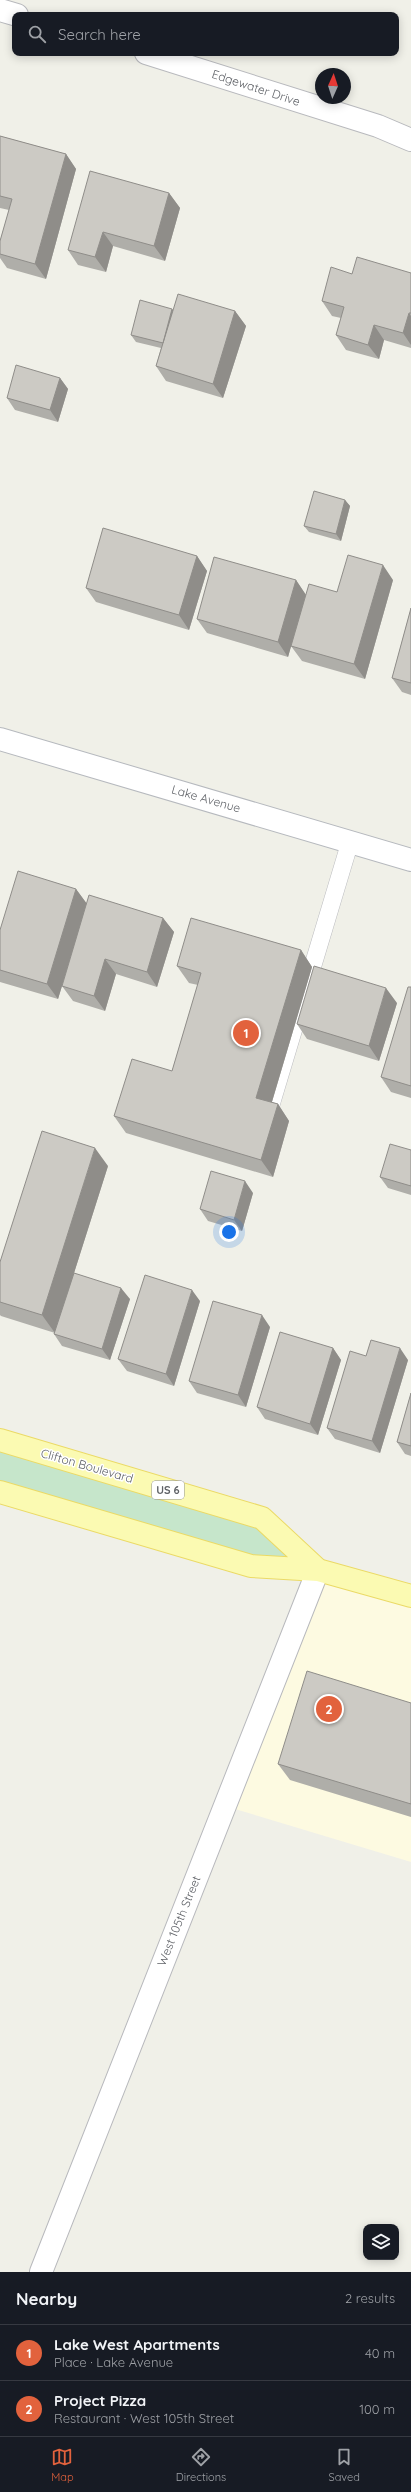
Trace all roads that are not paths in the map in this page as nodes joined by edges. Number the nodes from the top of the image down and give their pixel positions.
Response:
1 (0, 10) edge
2 (12, 14) edge
3 (156, 56) edge
4 (411, 140) edge
5 (0, 739) edge
6 (350, 842) junction
7 (411, 860) edge
8 (271, 1105) edge
9 (0, 1440) edge
10 (0, 1492) edge
11 (318, 1570) junction
12 (411, 1596) edge
13 (41, 2272) edge

1 - 2 street
3 - 4 street, Edgewater Drive
5 - 6 street, Lake Avenue
6 - 7 street, Lake Avenue
6 - 8 lane
9 - 11 main road, Clifton Boulevard / US 6
10 - 11 main road, Clifton Boulevard / US 6
11 - 12 main road, Clifton Boulevard / US 6
11 - 13 street, West 105th Street

